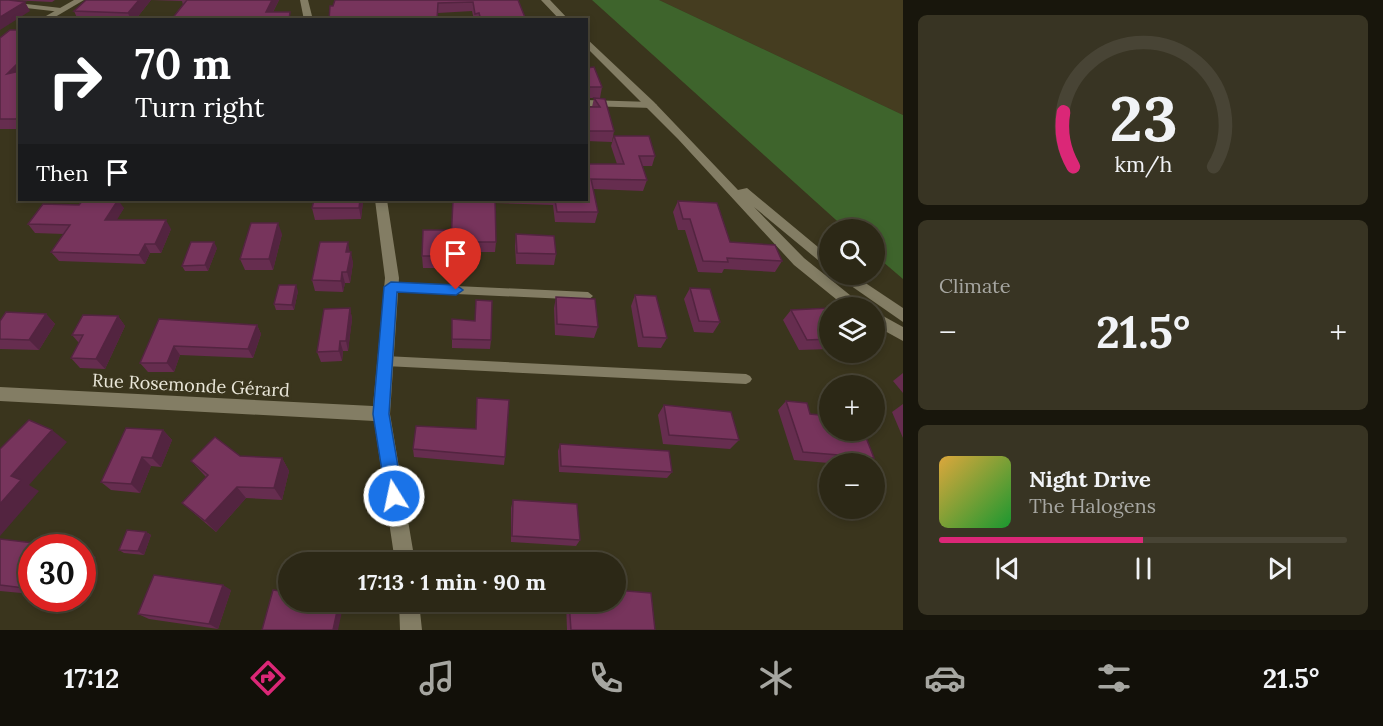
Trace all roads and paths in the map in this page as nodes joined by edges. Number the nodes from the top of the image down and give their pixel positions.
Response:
1 (80, 0) edge
2 (303, 0) edge
3 (545, 0) edge
4 (0, 3) edge
5 (61, 10) junction
6 (47, 18) edge
7 (308, 18) edge
8 (563, 18) edge
9 (588, 43) edge
10 (588, 103) edge
11 (652, 105) junction
12 (712, 169) junction
13 (381, 201) edge
14 (819, 256) edge
15 (857, 285) edge
16 (391, 287) junction
17 (588, 296) edge
18 (845, 297) edge
19 (903, 316) edge
20 (885, 324) edge
21 (903, 335) edge
22 (385, 361) junction
23 (746, 379) dead end
24 (0, 394) edge
25 (381, 414) junction
26 (403, 552) edge
27 (410, 612) edge
28 (411, 630) edge

1 - 5 street
2 - 7 street
3 - 8 street
4 - 5 lane
5 - 6 street
9 - 11 street
10 - 11 street
11 - 12 street
12 - 14 street
12 - 18 street
13 - 16 street
15 - 19 street
16 - 17 lane
16 - 22 street
20 - 21 street
22 - 23 lane
22 - 25 street
24 - 25 street, Rue Rosemonde Gérard
25 - 26 street
27 - 28 street

